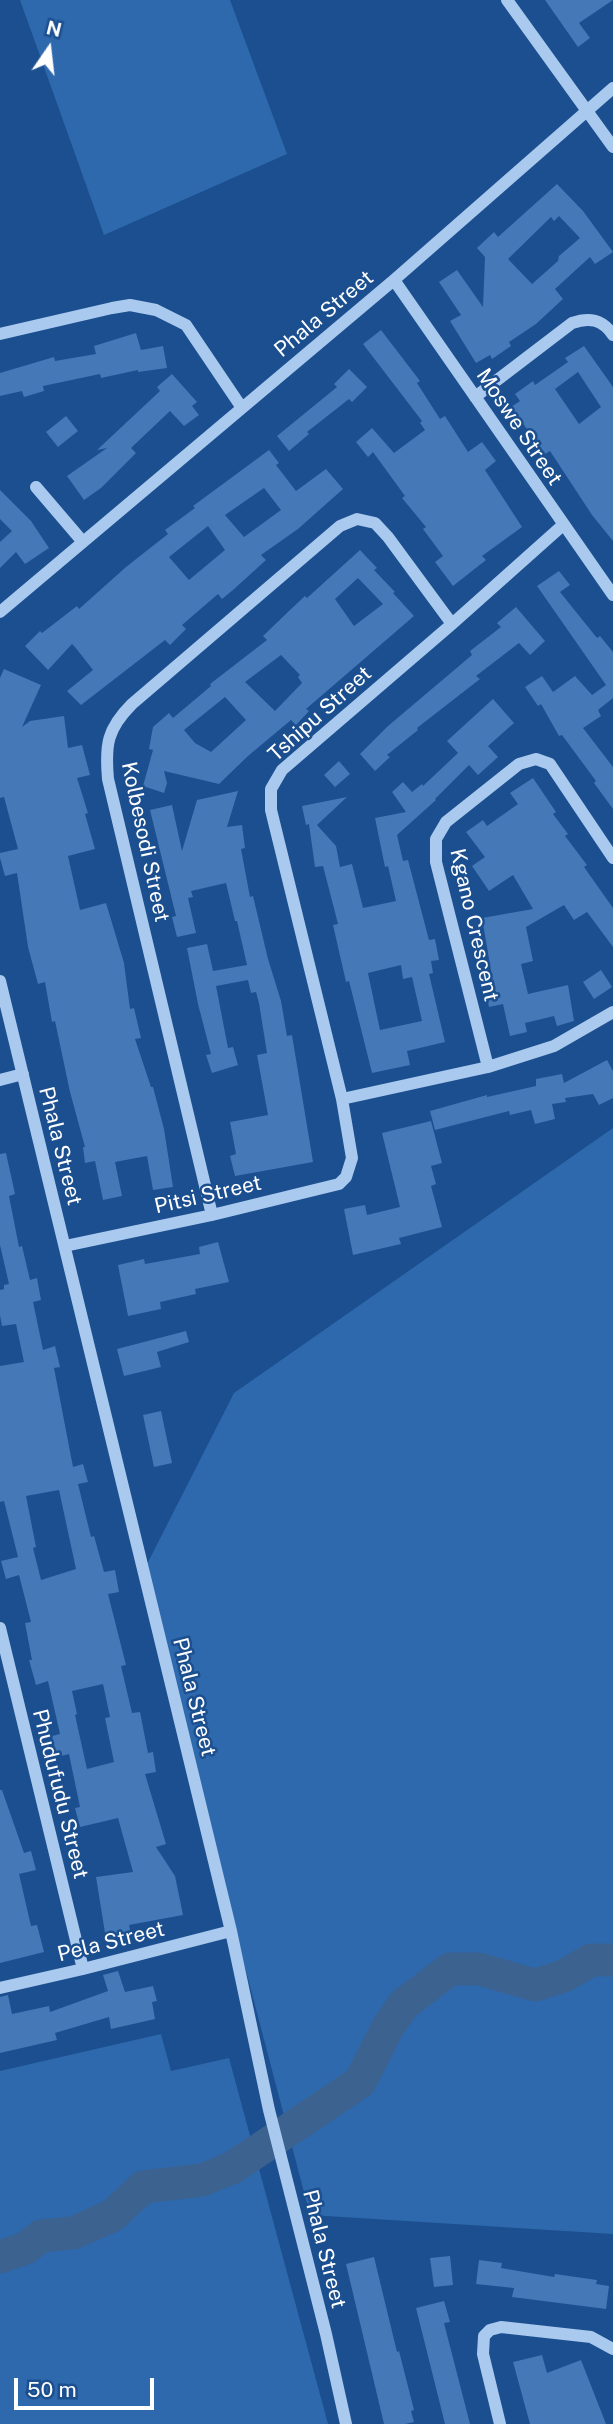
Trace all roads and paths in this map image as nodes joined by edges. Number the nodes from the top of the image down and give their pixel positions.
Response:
1 (507, 0) edge
2 (613, 88) edge
3 (587, 111) junction
4 (613, 147) edge
5 (394, 280) junction
6 (0, 334) edge
7 (613, 335) edge
8 (475, 397) junction
9 (242, 408) junction
10 (36, 487) dead end
11 (563, 525) junction
12 (83, 542) junction
13 (613, 595) edge
14 (0, 612) edge
15 (452, 624) junction
16 (613, 858) edge
17 (0, 981) edge
18 (613, 1012) edge
19 (488, 1067) junction
20 (23, 1074) junction
21 (0, 1080) edge
22 (341, 1099) junction
23 (351, 1167) joint
24 (212, 1215) junction
25 (65, 1246) junction
26 (0, 1628) edge
27 (231, 1931) junction
28 (83, 1969) junction
29 (0, 1988) edge
30 (613, 2349) edge
31 (346, 2424) edge
32 (500, 2424) edge

1 - 3 street
2 - 3 street, Phala Street
3 - 4 street
3 - 5 street, Phala Street
5 - 8 street, Moswe Street
5 - 9 street, Phala Street
6 - 9 street
7 - 8 street
8 - 11 street, Moswe Street
9 - 12 street, Phala Street
10 - 12 street
11 - 13 street, Moswe Street
11 - 15 street, Tshipu Street
12 - 14 street, Phala Street
15 - 22 street, Tshipu Street
15 - 24 street, Kolbesodi Street
16 - 19 street, Kgano Crescent
17 - 20 street, Phala Street
18 - 19 street
19 - 22 street
20 - 21 street
20 - 25 street, Phala Street
22 - 23 street, Tshipu Street
23 - 24 street, Pitsi Street
24 - 25 street, Pitsi Street
25 - 27 street, Phala Street
26 - 28 street, Phudufudu Street
27 - 28 street, Pela Street
27 - 31 street, Phala Street
28 - 29 street, Pela Street
30 - 32 street

